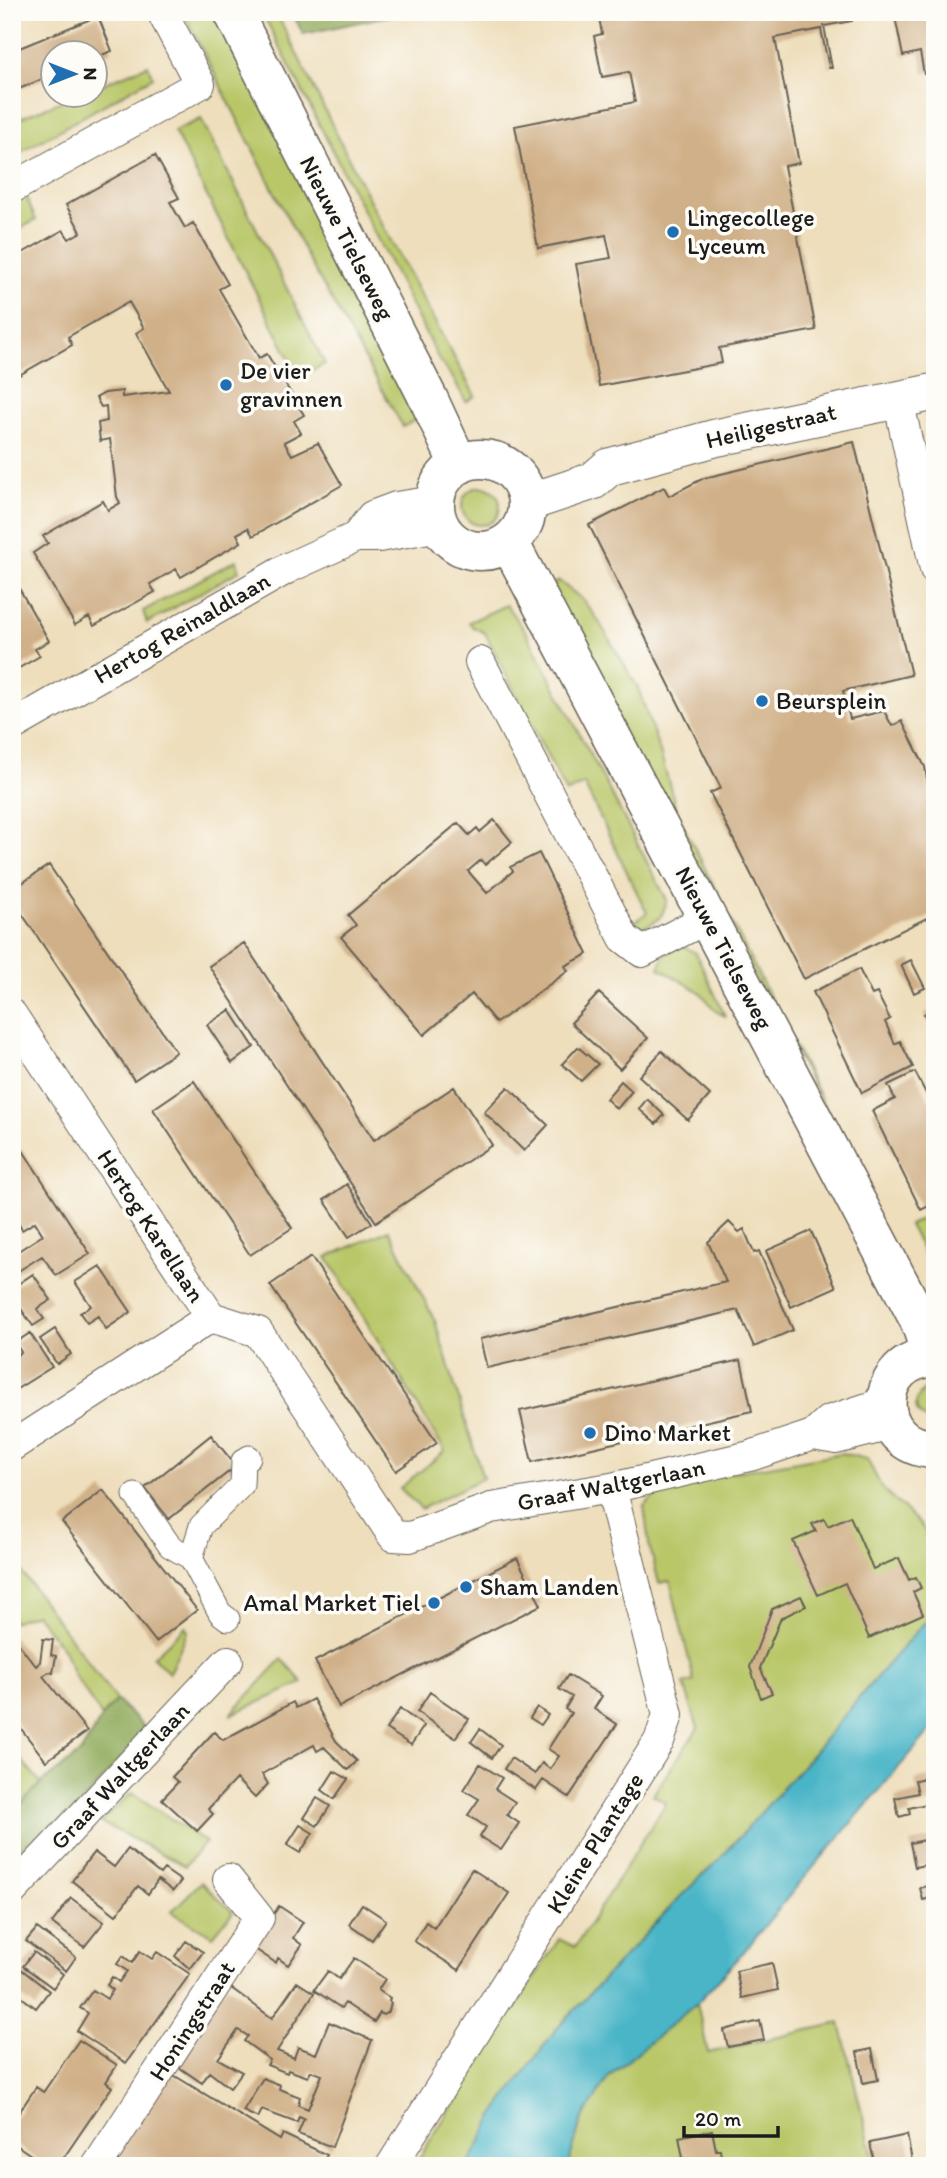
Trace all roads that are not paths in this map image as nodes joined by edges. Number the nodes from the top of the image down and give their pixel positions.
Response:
1 (162, 12) edge
2 (233, 12) edge
3 (255, 12) edge
4 (12, 188) edge
5 (935, 392) edge
6 (898, 399) junction
7 (471, 462) junction
8 (523, 492) junction
9 (437, 514) junction
10 (498, 546) junction
11 (935, 569) edge
12 (480, 662) dead end
13 (12, 726) edge
14 (692, 926) junction
15 (12, 1015) edge
16 (211, 1317) junction
17 (926, 1359) edge
18 (889, 1413) junction
19 (12, 1446) edge
20 (935, 1449) edge
21 (249, 1457) dead end
22 (611, 1488) junction
23 (135, 1495) dead end
24 (410, 1537) joint
25 (191, 1558) junction
26 (228, 1619) dead end
27 (228, 1661) dead end
28 (228, 1879) dead end
29 (12, 1891) edge
30 (97, 2166) edge
31 (391, 2166) edge

1 - 4 street
2 - 7 main road, Nieuwe Tielseweg
3 - 7 main road, Nieuwe Tielseweg
5 - 6 street, Heiligestraat
6 - 8 street, Heiligestraat
6 - 11 street
7 - 8 main road
7 - 9 main road
8 - 10 main road
9 - 10 main road
9 - 13 street, Hertog Reinaldlaan
10 - 14 main road, Nieuwe Tielseweg
10 - 17 main road, Nieuwe Tielseweg
12 - 14 street, Nieuwe Tielseweg
14 - 17 main road, Nieuwe Tielseweg
15 - 16 street, Hertog Karellaan
16 - 19 street
16 - 24 street, Hertog Karellaan
17 - 18 main road
18 - 20 main road
18 - 22 street, Graaf Waltgerlaan
21 - 25 street
22 - 24 street, Graaf Waltgerlaan
22 - 31 street, Kleine Plantage
23 - 25 street
25 - 26 street
27 - 29 street, Graaf Waltgerlaan
28 - 30 street, Honingstraat

